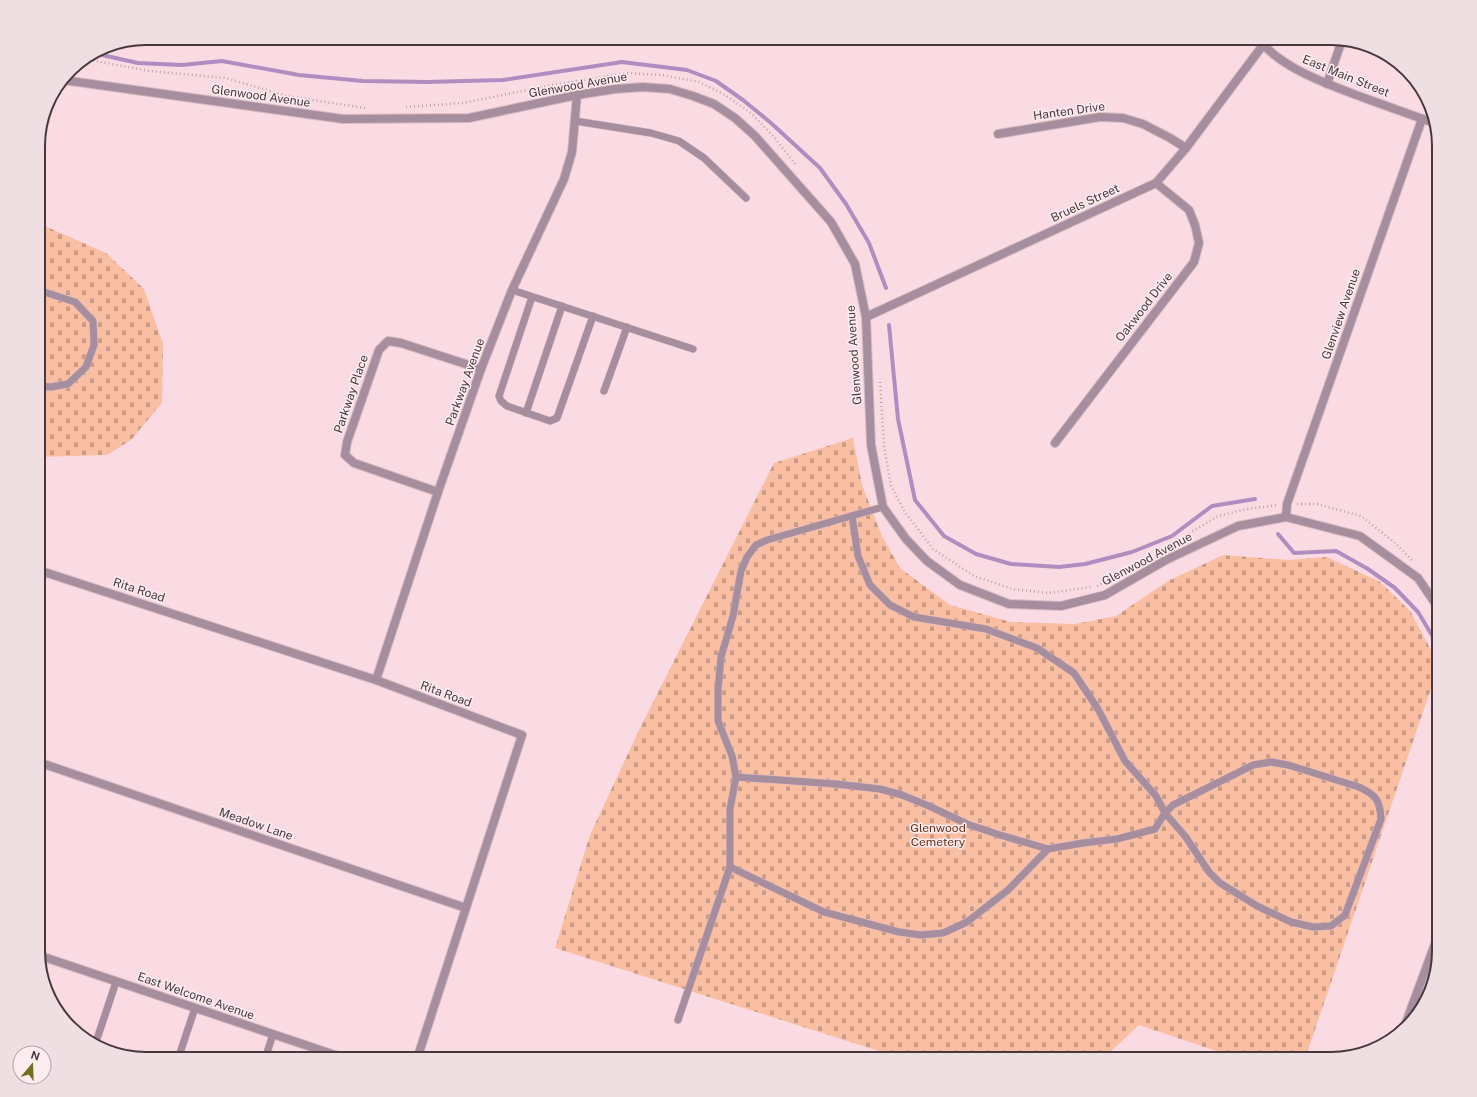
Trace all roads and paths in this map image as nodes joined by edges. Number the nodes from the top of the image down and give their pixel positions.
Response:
1 (1258, 45) edge
2 (1266, 45) edge
3 (1340, 46) edge
4 (92, 60) edge
5 (69, 81) edge
6 (1327, 84) junction
7 (578, 95) junction
8 (369, 108) dead end
9 (400, 108) dead end
10 (1422, 119) junction
11 (575, 121) junction
12 (1429, 121) edge
13 (998, 134) dead end
14 (1186, 148) junction
15 (796, 166) dead end
16 (1156, 183) junction
17 (746, 198) dead end
18 (512, 290) junction
19 (45, 292) edge
20 (532, 297) junction
21 (562, 306) junction
22 (593, 316) junction
23 (866, 317) junction
24 (627, 328) junction
25 (693, 349) dead end
26 (481, 369) junction
27 (880, 376) dead end
28 (45, 387) edge
29 (604, 391) dead end
30 (526, 413) junction
31 (1055, 443) dead end
32 (438, 492) junction
33 (1287, 504) junction
34 (883, 507) junction
35 (852, 516) junction
36 (1286, 517) junction
37 (1165, 548) dead end
38 (1414, 562) dead end
39 (45, 572) edge
40 (1110, 579) dead end
41 (1432, 599) edge
42 (376, 680) junction
43 (45, 764) edge
44 (736, 778) junction
45 (1165, 813) junction
46 (1048, 849) junction
47 (730, 867) junction
48 (466, 908) junction
49 (1432, 952) edge
50 (45, 957) edge
51 (116, 982) junction
52 (195, 1008) junction
53 (1408, 1016) edge
54 (678, 1020) dead end
55 (273, 1034) junction
56 (97, 1040) edge
57 (180, 1052) edge
58 (267, 1052) edge
59 (326, 1052) edge
60 (418, 1052) edge

1 - 14 street, Bruels Street
2 - 6 street, East Main Street
3 - 6 street
4 - 8 path
5 - 7 street, Glenwood Avenue
6 - 10 street, East Main Street
7 - 11 street, Parkway Avenue
7 - 23 street, Glenwood Avenue
9 - 15 path
10 - 12 street, East Main Street
10 - 33 street, Glenview Avenue
11 - 17 lane
11 - 18 street, Parkway Avenue
13 - 14 street, Hanten Drive
14 - 16 street, Bruels Street
16 - 23 street, Bruels Street
16 - 31 street, Oakwood Drive
18 - 20 lane
18 - 26 street, Parkway Avenue
19 - 28 lane
20 - 21 lane
20 - 30 lane
21 - 22 lane
21 - 30 lane
22 - 24 lane
22 - 30 lane
23 - 34 street, Glenwood Avenue
24 - 25 lane
24 - 29 lane
26 - 32 street, Parkway Avenue
26 - 32 street, Parkway Place
27 - 40 path
32 - 42 street, Parkway Avenue
33 - 36 street, Glenview Avenue
33 - 37 path
33 - 38 path
34 - 35 lane
34 - 36 street, Glenwood Avenue
35 - 44 lane
35 - 45 lane
36 - 41 street, Glenwood Avenue
39 - 42 street, Rita Road
42 - 48 street, Rita Road
43 - 48 street, Meadow Lane
44 - 46 lane
44 - 47 lane
45 - 45 lane
45 - 46 lane
46 - 47 lane
47 - 54 lane
48 - 60 street, Rita Road
49 - 53 street
50 - 51 street, East Welcome Avenue
51 - 52 street, East Welcome Avenue
51 - 56 lane
52 - 55 street, East Welcome Avenue
52 - 57 lane
55 - 58 lane
55 - 59 street, East Welcome Avenue

